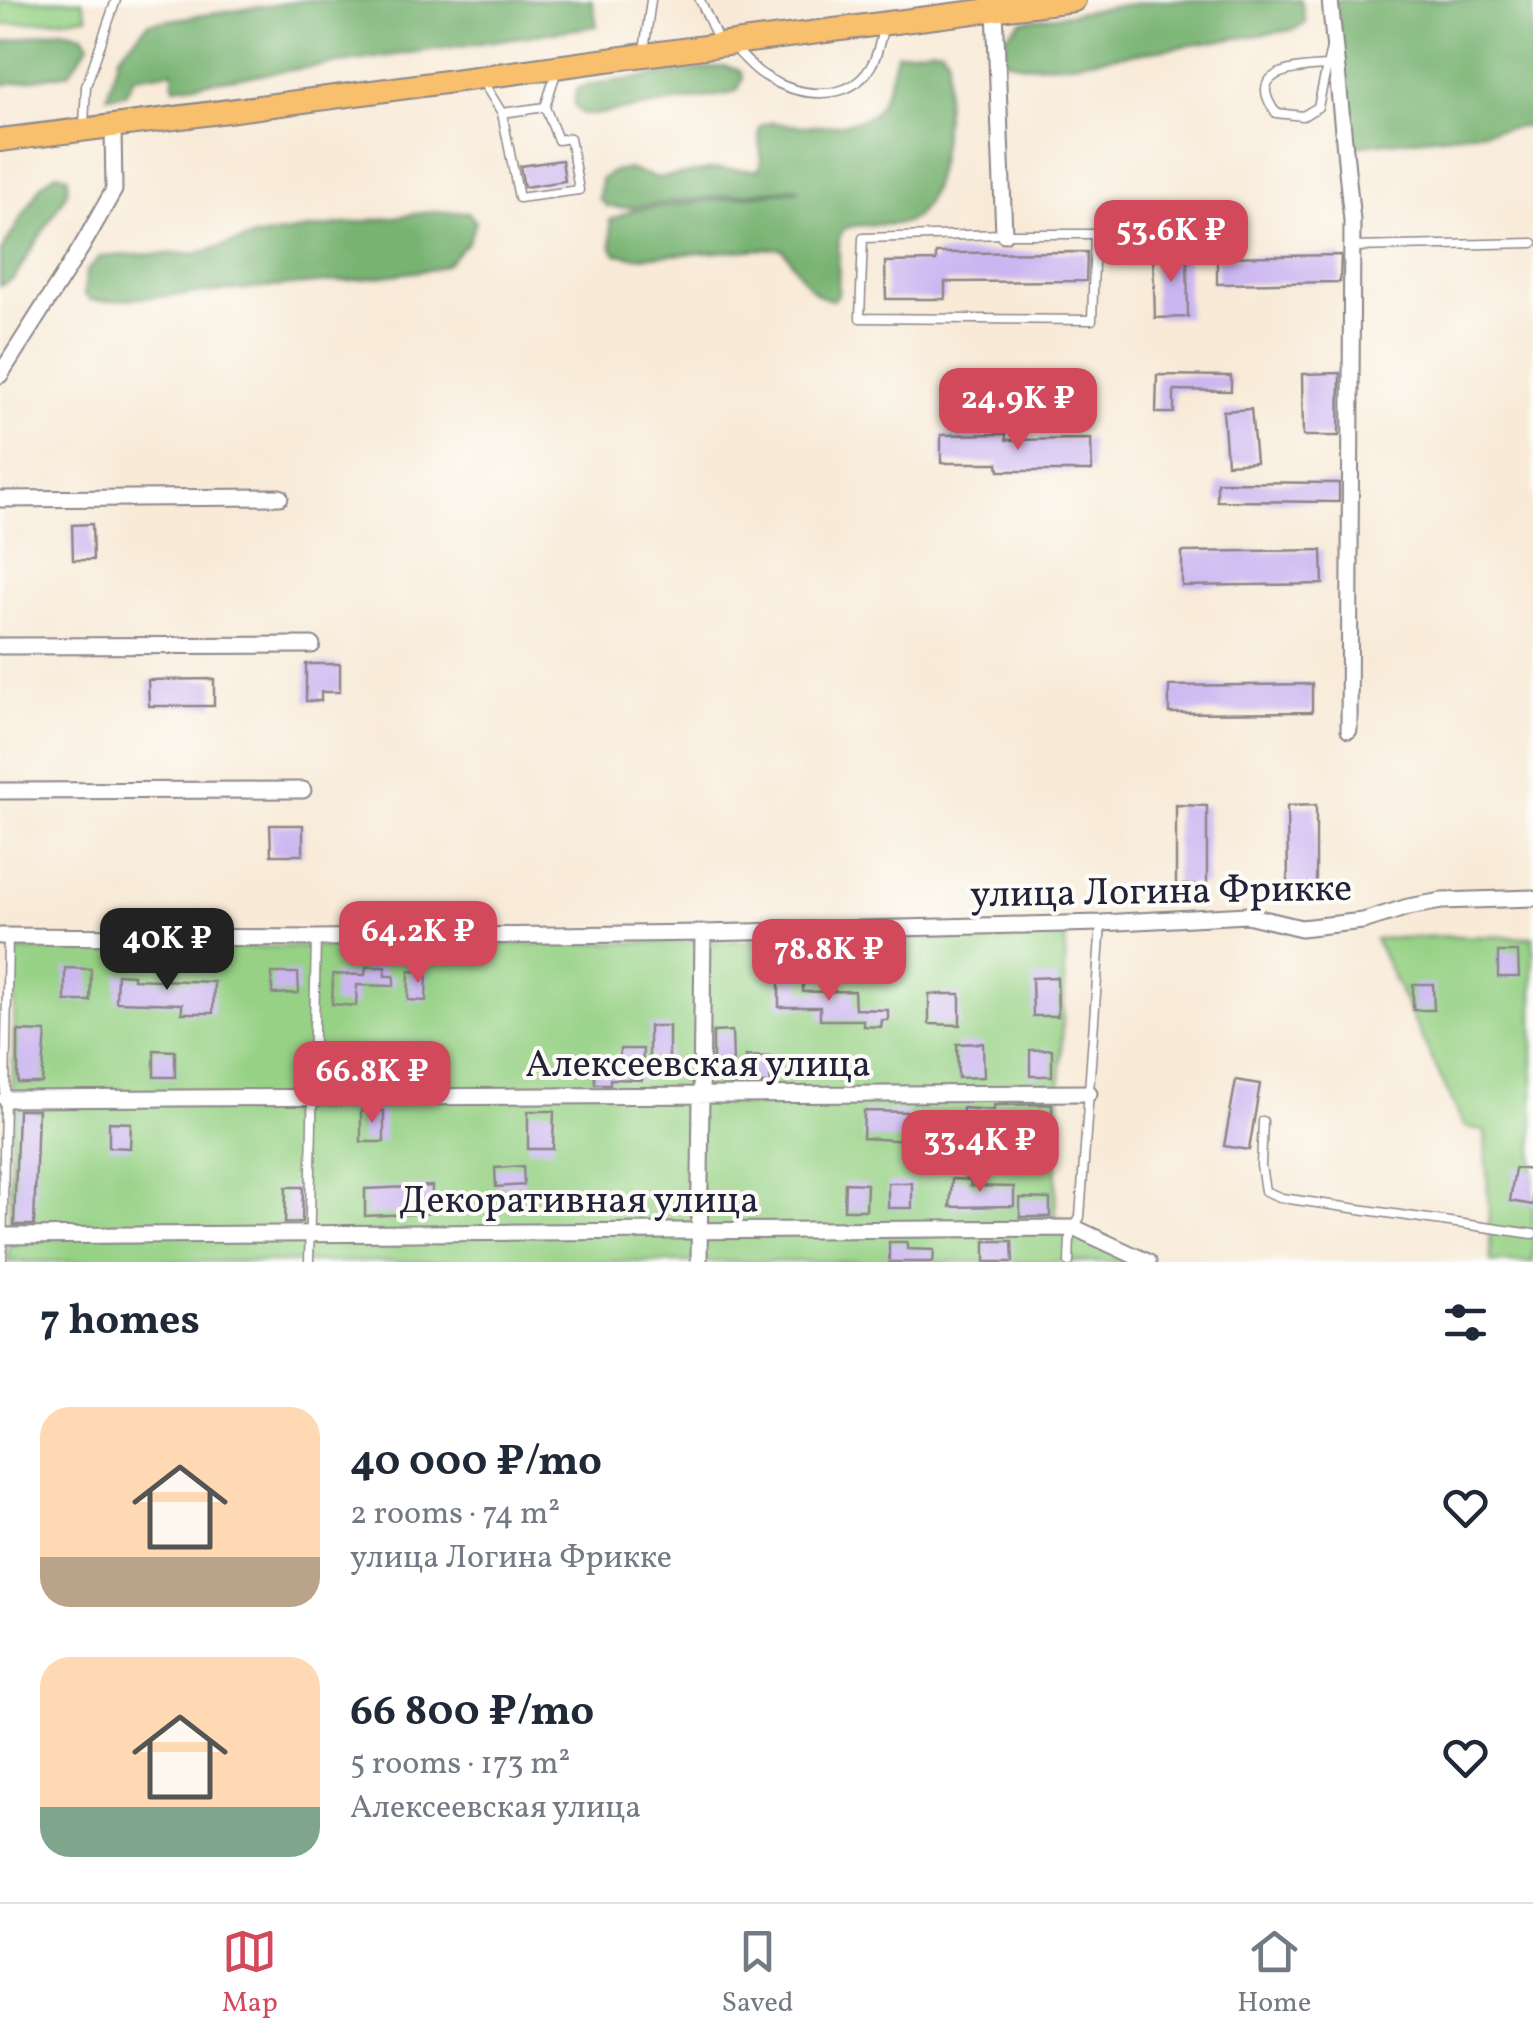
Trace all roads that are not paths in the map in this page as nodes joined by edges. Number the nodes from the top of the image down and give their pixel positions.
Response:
1 (116, 0) edge
2 (651, 0) edge
3 (700, 0) edge
4 (961, 0) edge
5 (1074, 0) edge
6 (1330, 0) edge
7 (995, 9) junction
8 (884, 22) junction
9 (722, 38) junction
10 (1333, 41) junction
11 (645, 44) junction
12 (1324, 66) junction
13 (557, 69) junction
14 (480, 78) junction
15 (356, 90) junction
16 (545, 107) junction
17 (502, 114) junction
18 (113, 127) junction
19 (84, 130) junction
20 (0, 140) edge
21 (1004, 234) junction
22 (1533, 243) edge
23 (1352, 247) junction
24 (0, 375) edge
25 (280, 497) dead end
26 (0, 499) edge
27 (312, 645) dead end
28 (0, 646) edge
29 (1349, 730) dead end
30 (303, 790) dead end
31 (0, 791) edge
32 (1533, 898) edge
33 (1101, 922) junction
34 (703, 932) junction
35 (4, 936) edge
36 (316, 938) junction
37 (1089, 1094) junction
38 (700, 1095) junction
39 (313, 1097) junction
40 (6, 1099) junction
41 (1264, 1121) dead end
42 (1075, 1228) junction
43 (699, 1230) junction
44 (310, 1234) junction
45 (1533, 1234) edge
46 (2, 1236) junction
47 (2, 1262) edge
48 (310, 1262) edge
49 (699, 1262) edge
50 (1070, 1262) edge
51 (1148, 1262) edge

1 - 19 lane
2 - 11 lane
3 - 9 lane
4 - 9 main road
5 - 7 main road
6 - 10 street
7 - 8 main road
7 - 21 street
8 - 9 main road
8 - 9 lane
9 - 11 main road
9 - 13 main road
10 - 12 lane
10 - 23 street
11 - 15 main road
12 - 12 lane
13 - 14 main road
13 - 16 lane
14 - 15 main road
14 - 17 lane
15 - 18 main road
15 - 19 main road
16 - 17 lane
16 - 17 lane
18 - 19 main road
18 - 24 street
19 - 20 main road
21 - 21 lane
22 - 23 lane
23 - 29 street
25 - 26 street
27 - 28 street
30 - 31 street
32 - 33 street, улица Логина Фрикке
33 - 34 street, улица Логина Фрикке
33 - 37 lane
34 - 36 street, улица Логина Фрикке
34 - 38 street
35 - 36 street, улица Логина Фрикке
35 - 40 lane
36 - 39 lane
37 - 38 street, Алексеевская улица
37 - 42 lane
38 - 39 street, Алексеевская улица
38 - 43 street
39 - 40 street, Алексеевская улица
39 - 44 lane
40 - 46 lane
41 - 45 lane
42 - 43 street, Декоративная улица
42 - 50 lane
42 - 51 street, Декоративная улица
43 - 44 street, Декоративная улица
43 - 49 street
44 - 46 street, Декоративная улица
44 - 48 lane
46 - 47 lane

